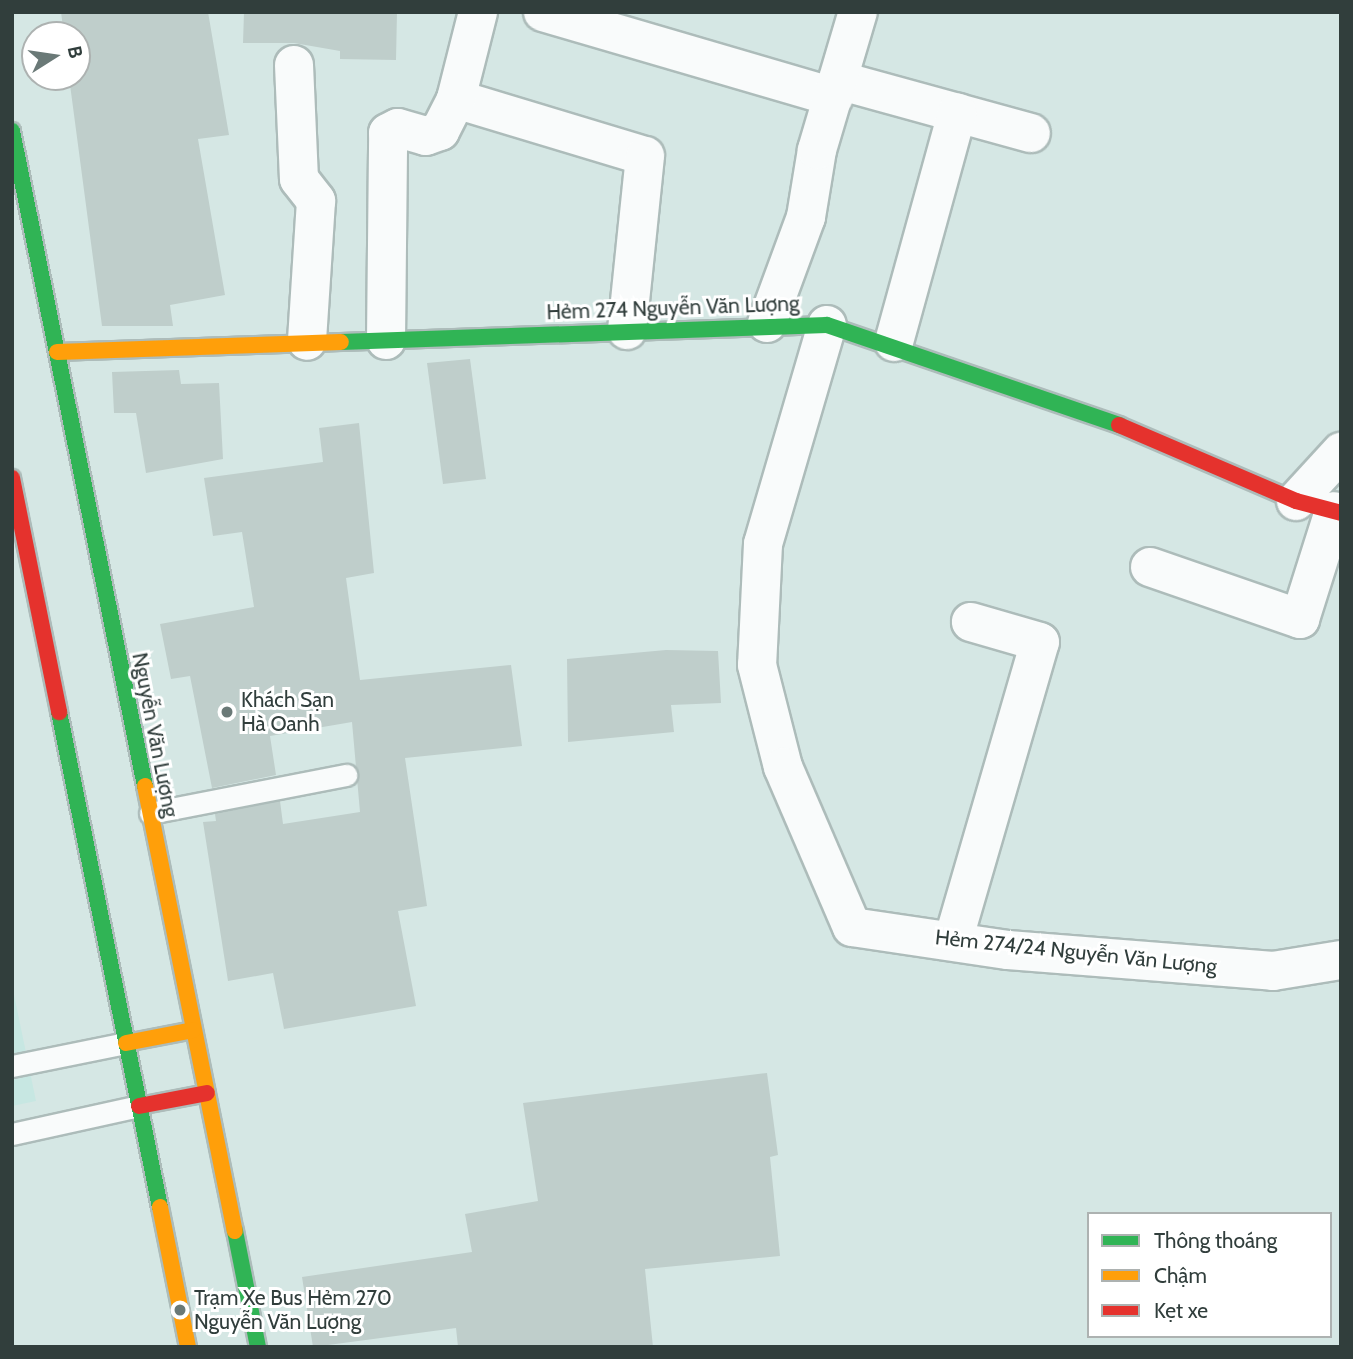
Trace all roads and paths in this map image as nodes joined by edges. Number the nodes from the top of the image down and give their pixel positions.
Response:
1 (478, 12) edge
2 (858, 12) edge
3 (563, 16) edge
4 (294, 65) dead end
5 (836, 88) junction
6 (456, 99) junction
7 (957, 113) junction
8 (12, 131) edge
9 (1031, 133) dead end
10 (767, 323) junction
11 (827, 325) junction
12 (627, 330) junction
13 (386, 340) junction
14 (307, 341) junction
15 (894, 342) junction
16 (57, 352) junction
17 (1341, 452) edge
18 (12, 478) edge
19 (1296, 501) junction
20 (1338, 512) edge
21 (1150, 568) dead end
22 (971, 622) dead end
23 (346, 775) dead end
24 (150, 813) junction
25 (953, 941) junction
26 (1341, 960) edge
27 (193, 1030) junction
28 (126, 1043) junction
29 (12, 1066) edge
30 (207, 1093) junction
31 (139, 1106) junction
32 (12, 1134) edge
33 (188, 1347) edge
34 (258, 1347) edge

1 - 6 street
2 - 5 street
3 - 5 street
4 - 14 street
5 - 7 street
5 - 10 street
6 - 12 street
6 - 13 street
7 - 9 street
7 - 15 street
8 - 16 street, Nguyễn Văn Lượng
10 - 11 street, Hẻm 274 Nguyễn Văn Lượng
10 - 12 street, Hẻm 274 Nguyễn Văn Lượng
11 - 15 street, Hẻm 274 Nguyễn Văn Lượng
11 - 25 street, Hẻm 274/24 Nguyễn Văn Lượng
12 - 13 street, Hẻm 274 Nguyễn Văn Lượng
13 - 14 street, Hẻm 274 Nguyễn Văn Lượng
14 - 16 street, Hẻm 274 Nguyễn Văn Lượng
15 - 19 street, Hẻm 274 Nguyễn Văn Lượng
16 - 24 street, Nguyễn Văn Lượng
17 - 19 street
18 - 28 street
19 - 20 street, Hẻm 274 Nguyễn Văn Lượng
20 - 21 street
22 - 25 street
23 - 24 lane
24 - 27 street, Nguyễn Văn Lượng
25 - 26 street, Hẻm 274/24 Nguyễn Văn Lượng
27 - 28 street
27 - 30 street, Nguyễn Văn Lượng
28 - 29 lane
28 - 31 street
30 - 31 street
30 - 34 street, Nguyễn Văn Lượng
31 - 32 lane
31 - 33 street

